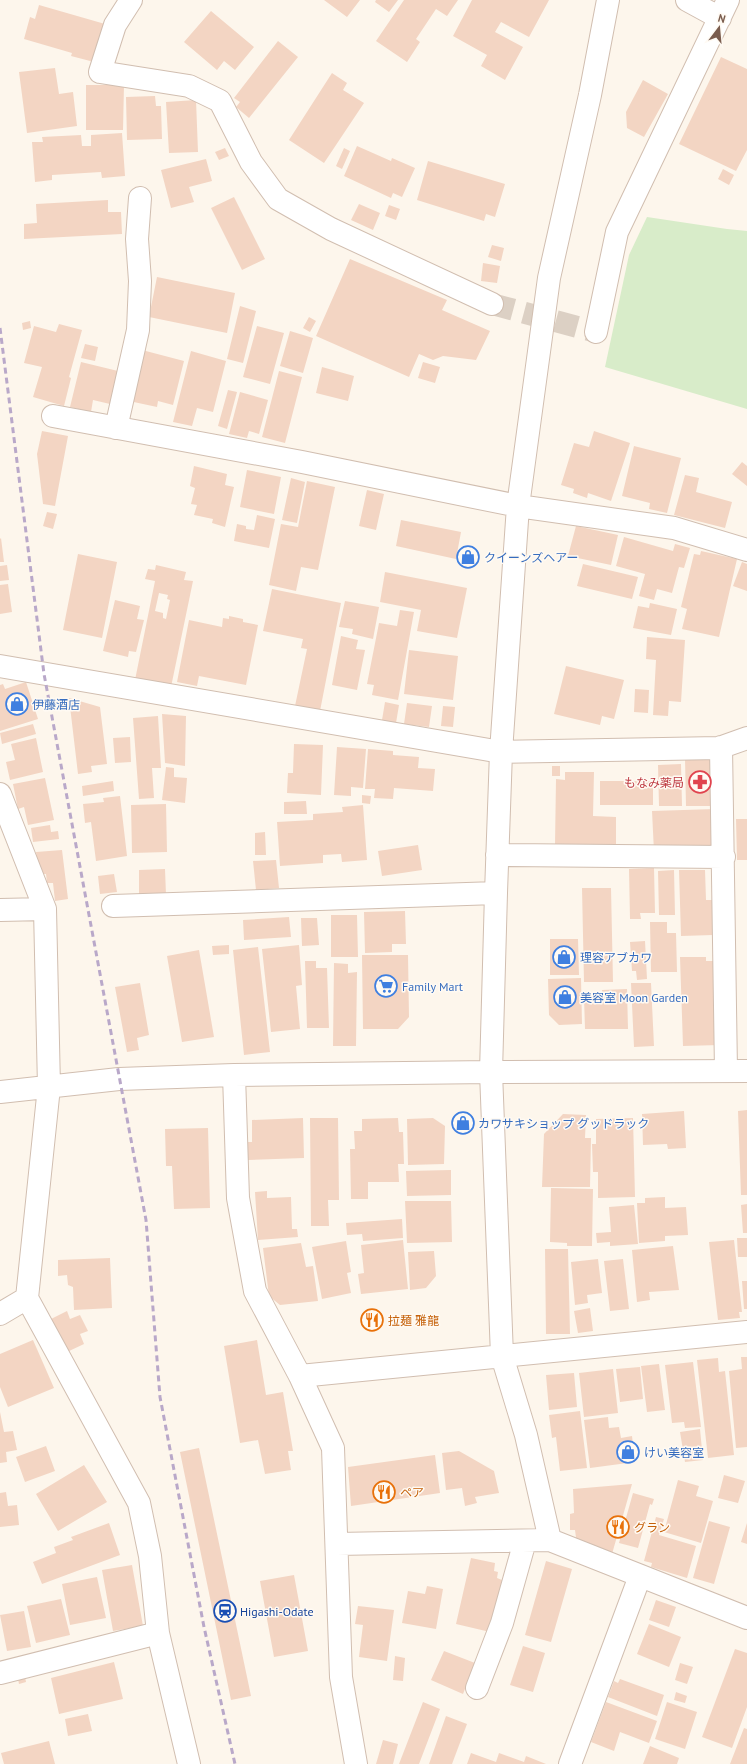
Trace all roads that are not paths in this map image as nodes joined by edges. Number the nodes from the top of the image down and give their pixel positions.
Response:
1 (131, 0) edge
2 (608, 0) edge
3 (687, 0) edge
4 (724, 9) edge
5 (140, 198) dead end
6 (492, 304) tunnel mouth
7 (596, 332) dead end
8 (53, 416) dead end
9 (116, 428) junction
10 (518, 506) junction
11 (747, 550) edge
12 (0, 666) edge
13 (747, 738) edge
14 (721, 747) junction
15 (501, 752) junction
16 (0, 794) edge
17 (497, 855) junction
18 (724, 858) junction
19 (496, 893) junction
20 (113, 906) dead end
21 (45, 909) junction
22 (0, 910) edge
23 (737, 1071) edge
24 (491, 1072) junction
25 (234, 1075) junction
26 (49, 1086) junction
27 (0, 1092) edge
28 (27, 1298) junction
29 (0, 1314) edge
30 (747, 1332) edge
31 (502, 1356) junction
32 (300, 1376) junction
33 (550, 1540) junction
34 (525, 1541) junction
35 (337, 1544) junction
36 (640, 1576) junction
37 (747, 1618) edge
38 (158, 1633) junction
39 (0, 1673) edge
40 (477, 1688) dead end
41 (189, 1764) edge
42 (356, 1764) edge
43 (570, 1764) edge

1 - 6 street
2 - 10 street
3 - 4 street
4 - 7 street
5 - 9 street
8 - 9 street
9 - 10 street
10 - 11 street
10 - 15 street
12 - 15 street
13 - 14 street
14 - 15 street
14 - 18 street
15 - 17 street
16 - 21 street
17 - 18 street
17 - 19 street
18 - 23 street
19 - 20 street
19 - 24 street
21 - 22 street
21 - 26 street
23 - 24 street
24 - 25 street
24 - 31 street
25 - 26 street
25 - 32 street
26 - 27 street
26 - 28 street
28 - 29 street
28 - 38 street
30 - 31 street
31 - 32 street
31 - 33 street
32 - 35 street
33 - 34 street
33 - 36 street
34 - 35 street
34 - 40 street
35 - 42 street
36 - 37 street
36 - 43 street
38 - 39 street
38 - 41 street

